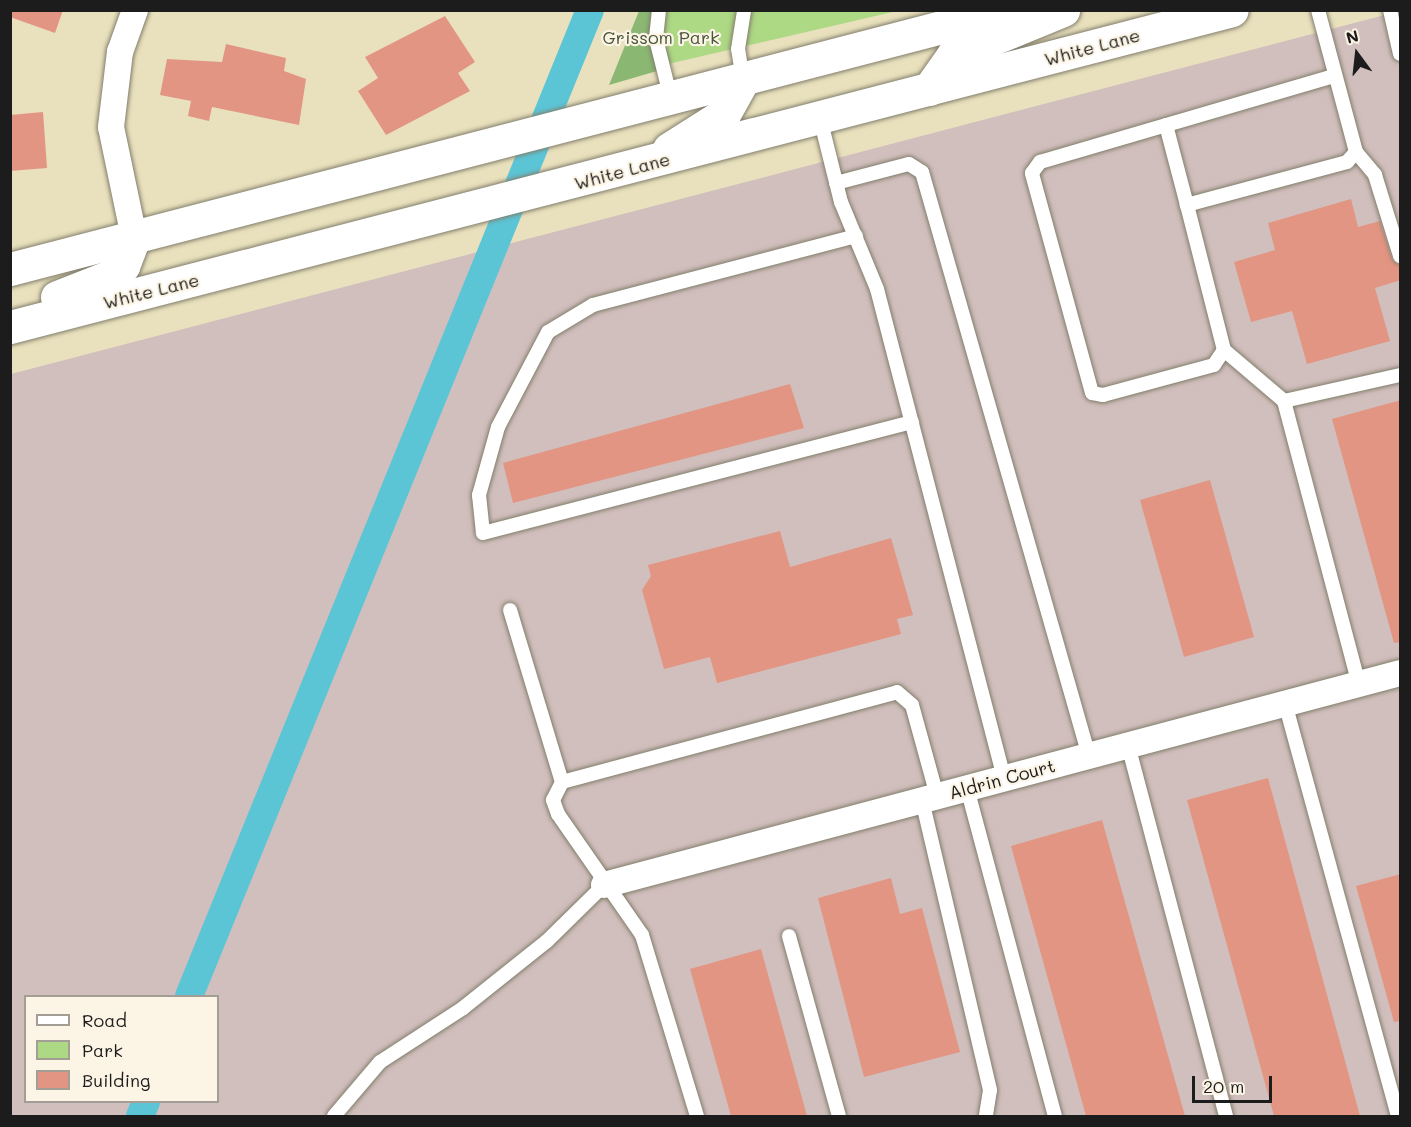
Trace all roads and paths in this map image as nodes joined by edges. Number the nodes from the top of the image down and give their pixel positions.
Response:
1 (135, 10) edge
2 (658, 10) edge
3 (744, 10) edge
4 (1007, 10) edge
5 (1063, 10) edge
6 (1232, 10) edge
7 (1318, 10) edge
8 (1390, 10) edge
9 (1401, 54) edge
10 (1335, 75) junction
11 (743, 80) junction
12 (929, 89) junction
13 (671, 99) junction
14 (820, 118) junction
15 (1166, 125) junction
16 (1356, 152) junction
17 (631, 169) junction
18 (836, 183) junction
19 (1187, 205) junction
20 (856, 236) junction
21 (134, 237) junction
22 (1401, 256) edge
23 (10, 269) edge
24 (10, 315) edge
25 (10, 327) edge
26 (1224, 350) junction
27 (1401, 375) edge
28 (1284, 401) junction
29 (912, 422) junction
30 (510, 610) dead end
31 (1401, 672) edge
32 (1359, 684) junction
33 (1286, 703) junction
34 (1128, 745) junction
35 (1089, 756) junction
36 (1004, 778) junction
37 (562, 782) junction
38 (968, 788) junction
39 (929, 798) junction
40 (604, 885) junction
41 (789, 936) dead end
42 (334, 1116) edge
43 (697, 1116) edge
44 (839, 1116) edge
45 (986, 1116) edge
46 (1056, 1116) edge
47 (1226, 1116) edge
48 (1398, 1116) edge

1 - 21 street
2 - 13 lane
3 - 11 lane
4 - 11 main road
5 - 12 main road
6 - 12 main road, White Lane
7 - 10 lane
8 - 9 lane
10 - 15 lane
10 - 16 lane
11 - 13 main road
11 - 17 main road
12 - 14 main road, White Lane
13 - 21 main road
14 - 17 main road, White Lane
14 - 18 lane
15 - 19 lane
15 - 26 lane
16 - 19 lane
16 - 22 lane
17 - 25 main road, White Lane
18 - 20 lane
18 - 35 lane
19 - 26 lane
20 - 29 lane
20 - 29 lane
21 - 23 main road
21 - 24 main road
26 - 28 lane
27 - 28 lane
28 - 32 lane
29 - 36 lane
30 - 37 lane
31 - 32 street, Aldrin Court
32 - 33 street, Aldrin Court
33 - 34 street, Aldrin Court
33 - 48 lane
34 - 35 street, Aldrin Court
34 - 47 lane
35 - 36 street, Aldrin Court
36 - 38 street, Aldrin Court
37 - 39 lane
37 - 40 lane
38 - 39 street, Aldrin Court
38 - 46 lane
39 - 40 street, Aldrin Court
39 - 45 lane
40 - 42 lane
40 - 43 lane
41 - 44 lane

